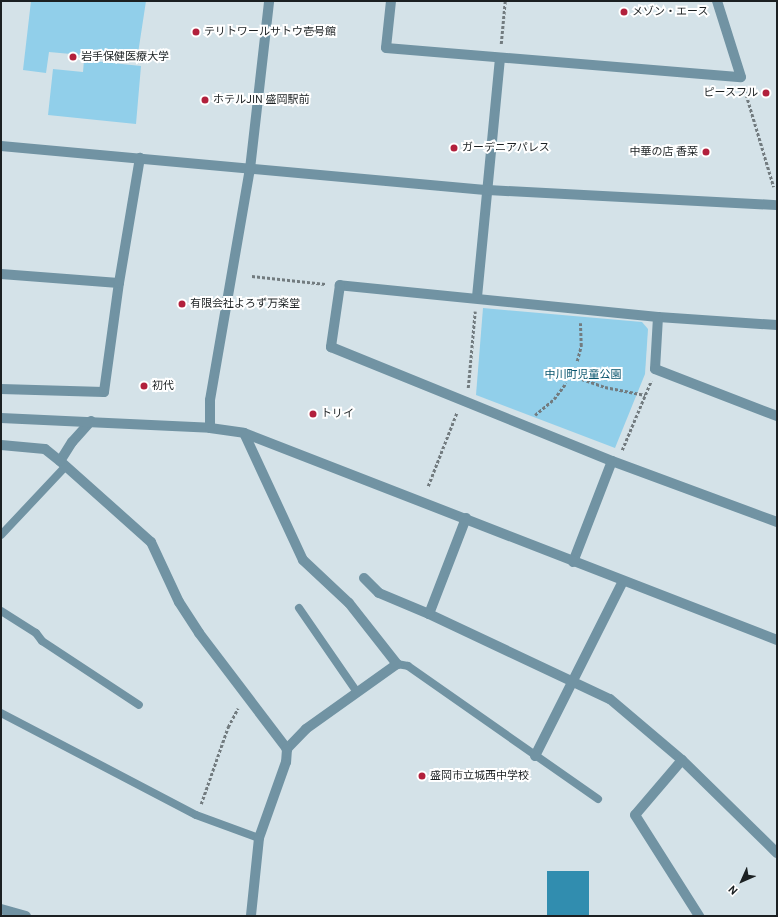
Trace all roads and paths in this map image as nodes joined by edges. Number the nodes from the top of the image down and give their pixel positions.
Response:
1 (269, 1) edge
2 (391, 1) edge
3 (505, 1) edge
4 (717, 1) edge
5 (500, 59) junction
6 (741, 77) junction
7 (1, 146) edge
8 (140, 158) junction
9 (250, 169) junction
10 (774, 187) dead end
11 (488, 190) junction
12 (777, 205) edge
13 (1, 274) edge
14 (252, 276) dead end
15 (119, 283) junction
16 (340, 286) junction
17 (476, 297) junction
18 (579, 308) junction
19 (658, 317) junction
20 (777, 325) edge
21 (577, 361) dead end
22 (655, 369) junction
23 (582, 379) dead end
24 (566, 383) dead end
25 (1, 389) edge
26 (645, 394) junction
27 (464, 401) junction
28 (777, 416) edge
29 (1, 418) edge
30 (91, 421) junction
31 (528, 427) junction
32 (210, 428) junction
33 (244, 433) junction
34 (1, 445) edge
35 (615, 461) junction
36 (63, 463) junction
37 (428, 486) dead end
38 (466, 518) junction
39 (777, 522) edge
40 (1, 535) edge
41 (573, 562) junction
42 (364, 578) dead end
43 (623, 581) junction
44 (299, 608) dead end
45 (1, 611) edge
46 (429, 614) junction
47 (777, 640) edge
48 (397, 664) junction
49 (574, 682) junction
50 (357, 692) junction
51 (248, 697) junction
52 (139, 705) dead end
53 (1, 713) edge
54 (287, 749) junction
55 (536, 756) junction
56 (682, 760) junction
57 (598, 800) dead end
58 (196, 816) junction
59 (259, 838) junction
60 (777, 853) edge
61 (1, 909) edge
62 (26, 916) edge
63 (251, 916) edge
64 (699, 916) edge

1 - 9 street
2 - 5 street
3 - 5 path
4 - 6 street
5 - 6 street
5 - 11 street
6 - 10 path
7 - 8 street
8 - 9 street
8 - 15 street
9 - 11 street
9 - 32 street
11 - 12 street
11 - 17 street
13 - 15 street
14 - 16 path
15 - 25 street
16 - 17 street
16 - 27 street
17 - 18 street
17 - 27 path
18 - 19 street
18 - 21 path
19 - 20 street
19 - 22 street
22 - 26 path
22 - 28 street
23 - 26 path
24 - 31 path
26 - 35 path
27 - 31 street
27 - 37 path
29 - 30 street
30 - 32 street
30 - 36 street
31 - 35 street
32 - 33 street
33 - 38 street
33 - 48 street
34 - 36 street
35 - 39 street
35 - 41 street
36 - 40 lane
36 - 51 street
38 - 41 street
38 - 46 street
41 - 43 street
42 - 46 street
43 - 47 street
43 - 49 street
44 - 50 lane
45 - 52 lane
46 - 49 street
48 - 50 street
48 - 55 lane
49 - 55 street
49 - 56 street
50 - 54 street
51 - 54 street
51 - 58 path
53 - 58 lane
54 - 59 street
55 - 57 lane
56 - 60 street
56 - 64 street
58 - 59 lane
59 - 63 street
61 - 62 street

